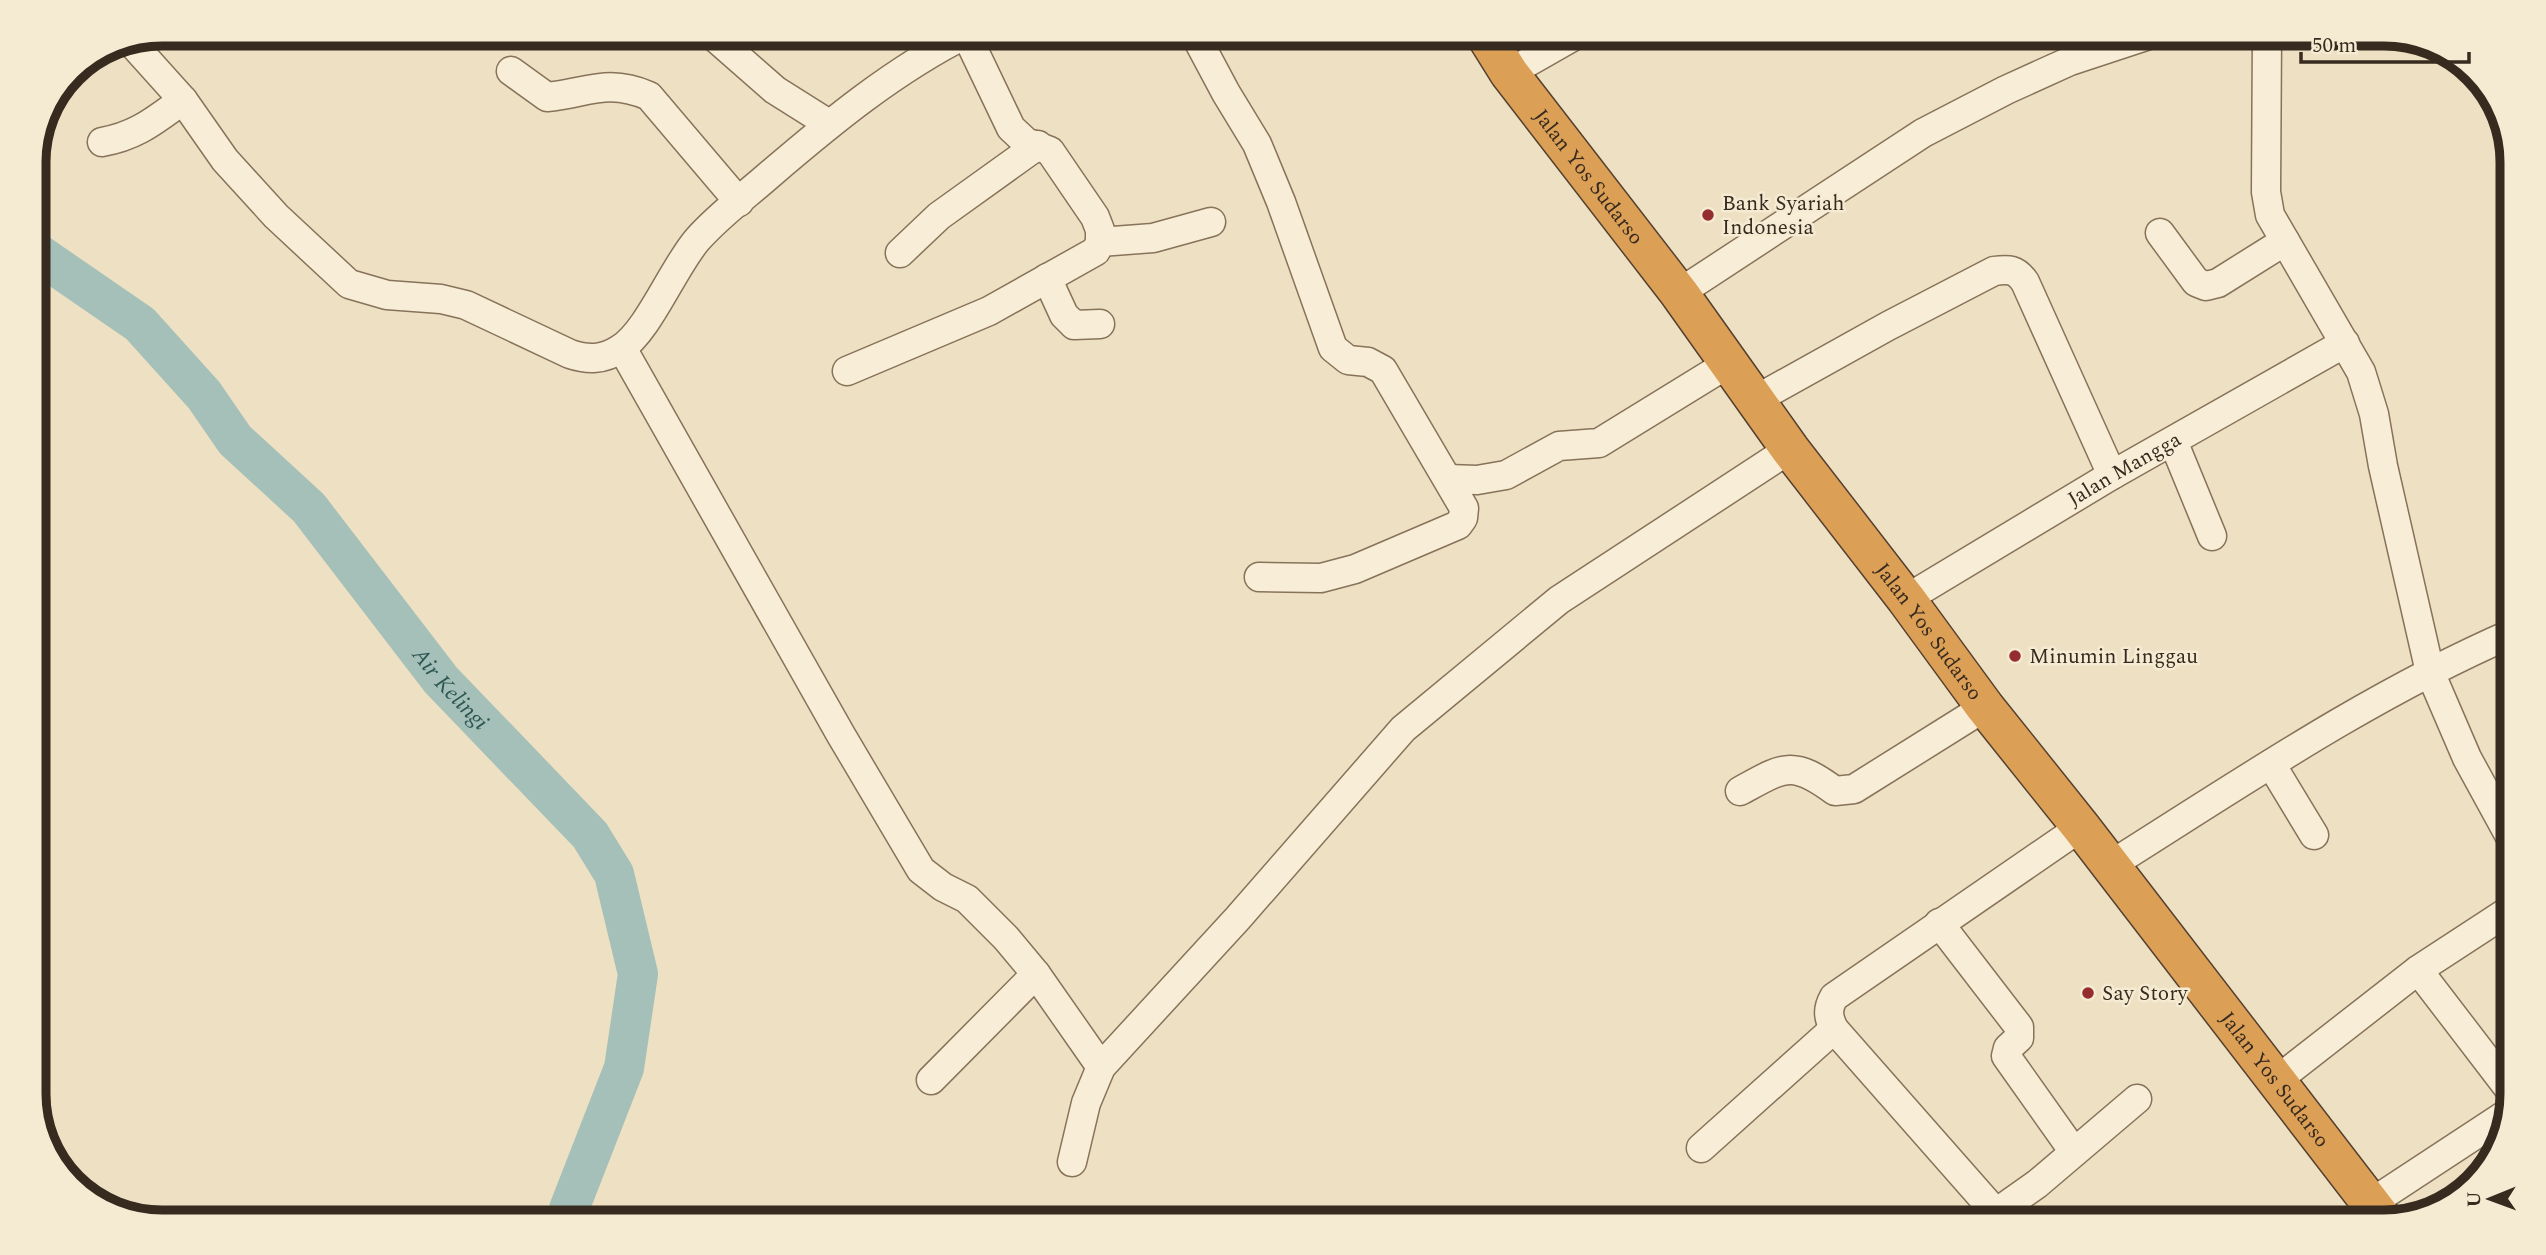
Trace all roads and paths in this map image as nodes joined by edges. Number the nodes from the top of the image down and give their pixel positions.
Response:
1 (725, 46) edge
2 (945, 46) edge
3 (973, 46) edge
4 (1201, 46) edge
5 (1492, 46) edge
6 (1556, 46) edge
7 (2098, 46) edge
8 (2267, 46) edge
9 (137, 49) edge
10 (511, 71) dead end
11 (1509, 73) junction
12 (183, 100) junction
13 (829, 124) junction
14 (102, 142) dead end
15 (1038, 145) junction
16 (738, 202) junction
17 (1211, 222) dead end
18 (2160, 233) dead end
19 (2285, 241) junction
20 (1100, 242) junction
21 (900, 253) dead end
22 (1047, 278) junction
23 (1679, 293) junction
24 (1100, 324) dead end
25 (2345, 343) junction
26 (622, 348) junction
27 (1729, 363) junction
28 (847, 371) dead end
29 (1755, 400) junction
30 (2173, 440) junction
31 (1790, 449) junction
32 (2112, 475) junction
33 (1448, 479) junction
34 (2212, 536) dead end
35 (1259, 577) dead end
36 (1906, 599) junction
37 (2500, 639) edge
38 (2430, 672) junction
39 (1985, 707) junction
40 (2271, 764) junction
41 (1741, 790) dead end
42 (2500, 818) edge
43 (2081, 827) junction
44 (2314, 835) dead end
45 (2109, 866) junction
46 (2500, 916) edge
47 (1940, 923) junction
48 (2418, 970) junction
49 (1036, 974) junction
50 (1834, 1029) junction
51 (1101, 1067) junction
52 (2500, 1077) edge
53 (931, 1080) dead end
54 (2277, 1080) junction
55 (2137, 1100) dead end
56 (2496, 1122) edge
57 (1701, 1148) dead end
58 (2074, 1152) junction
59 (1072, 1162) dead end
60 (1987, 1210) edge
61 (2002, 1210) edge
62 (2376, 1210) edge
63 (2381, 1210) edge

1 - 13 street
2 - 13 street
3 - 15 street
4 - 33 street
5 - 11 highway, Jalan Yos Sudarso
6 - 11 street
7 - 23 street
8 - 19 street
9 - 12 street
10 - 16 street
11 - 23 highway, Jalan Yos Sudarso
12 - 14 street
12 - 26 street
13 - 16 street
15 - 20 street
15 - 21 street
16 - 26 street
17 - 20 street
18 - 19 street
19 - 25 street
20 - 22 street
22 - 24 street
22 - 28 street
23 - 27 highway, Jalan Yos Sudarso
25 - 30 street, Jalan Mangga
25 - 38 street
26 - 49 street
27 - 29 highway, Jalan Yos Sudarso
27 - 33 street
29 - 31 highway, Jalan Yos Sudarso
29 - 32 street
30 - 32 street, Jalan Mangga
30 - 34 street
31 - 36 highway, Jalan Yos Sudarso
31 - 51 street
32 - 36 street, Jalan Mangga
33 - 35 street
36 - 39 highway, Jalan Yos Sudarso
37 - 38 street
38 - 40 street
38 - 42 street
39 - 41 street
39 - 43 highway, Jalan Yos Sudarso
40 - 44 street
40 - 45 street
43 - 45 highway, Jalan Yos Sudarso
43 - 47 street
45 - 54 highway, Jalan Yos Sudarso
46 - 48 street
47 - 50 street
47 - 58 street
48 - 52 street
48 - 54 street
49 - 51 street
49 - 53 street
50 - 57 street
50 - 60 street
51 - 59 street
54 - 62 highway, Jalan Yos Sudarso
55 - 58 street
56 - 63 street
58 - 61 street

